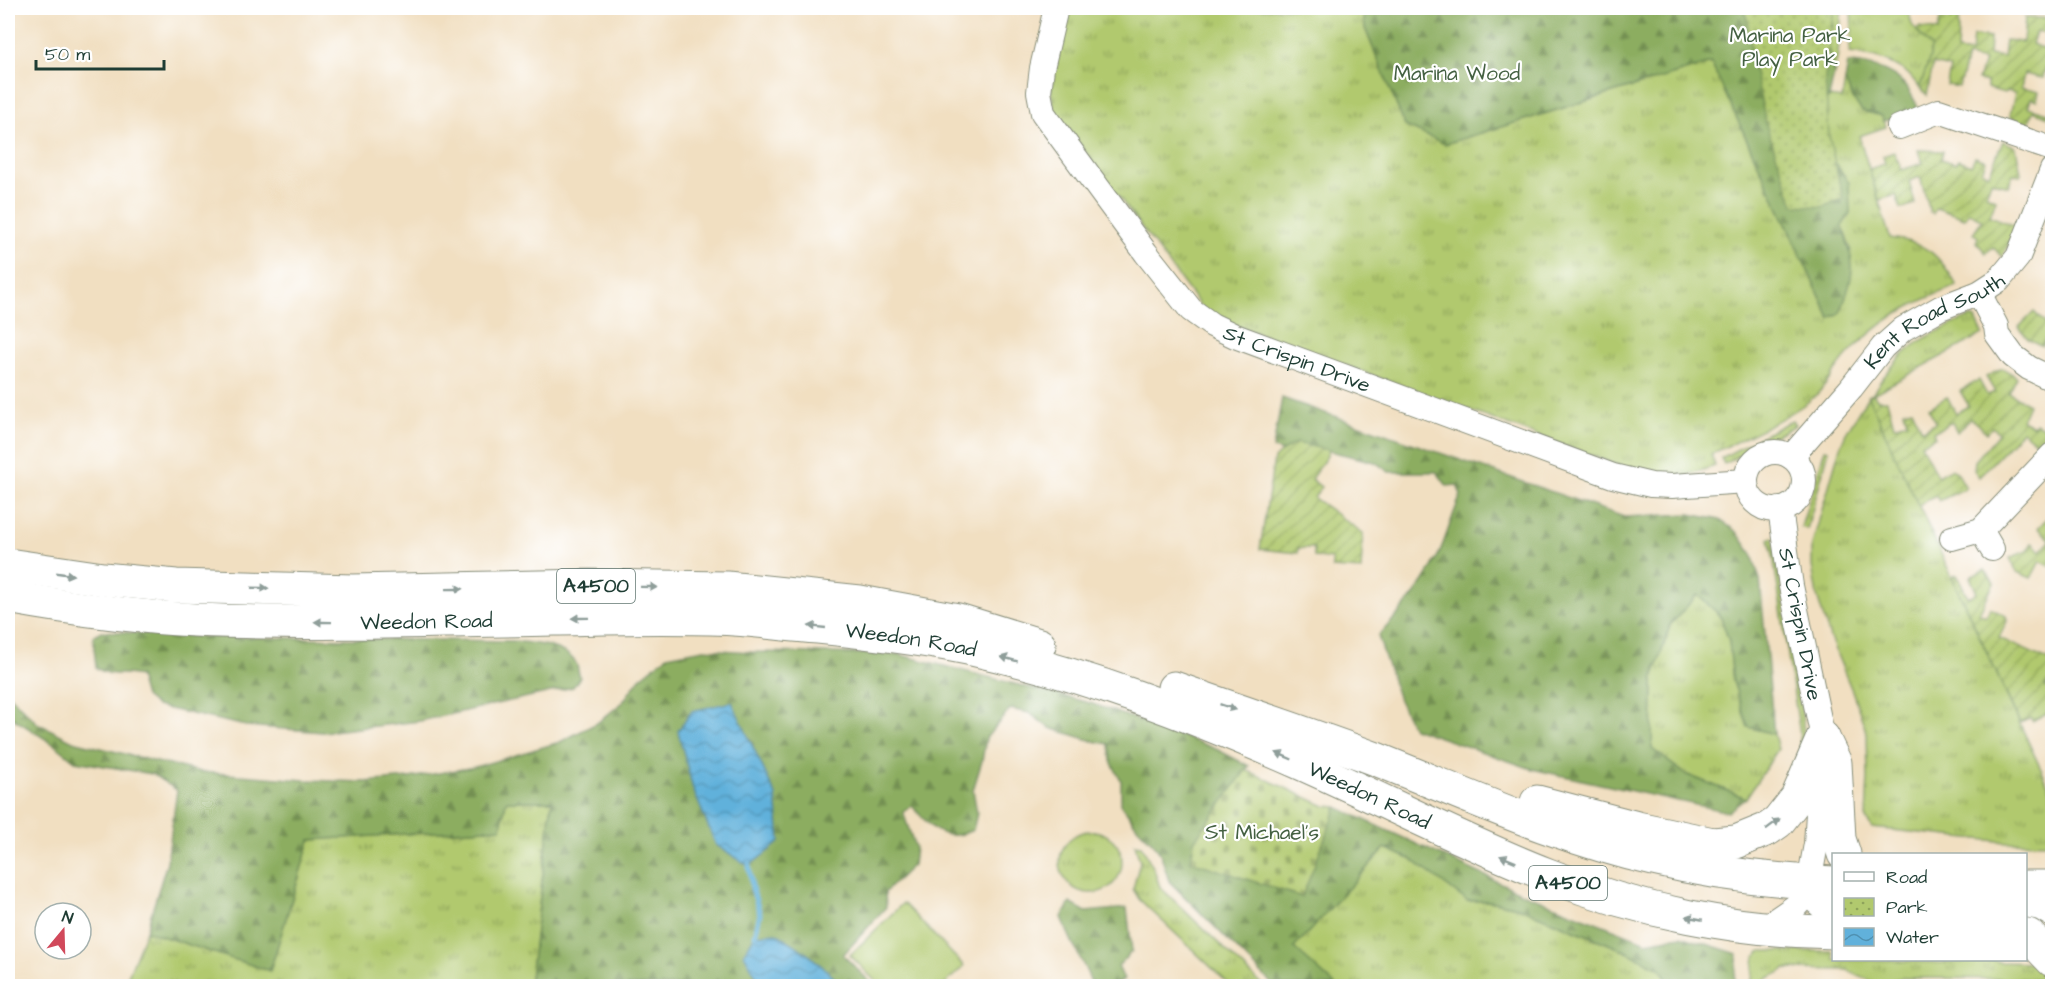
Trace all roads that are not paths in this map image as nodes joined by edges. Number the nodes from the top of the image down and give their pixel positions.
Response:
1 (1056, 8) edge
2 (1899, 127) dead end
3 (2052, 149) edge
4 (2052, 170) edge
5 (2043, 217) edge
6 (1979, 293) junction
7 (2052, 379) edge
8 (2052, 455) edge
9 (1791, 457) junction
10 (1746, 481) junction
11 (1780, 509) junction
12 (1952, 538) dead end
13 (8, 565) edge
14 (8, 597) edge
15 (1823, 738) junction
16 (1413, 774) junction
17 (2027, 867) edge
18 (2052, 867) edge
19 (1817, 868) edge
20 (2027, 887) edge
21 (2052, 888) edge
22 (1832, 914) edge
23 (2037, 925) edge
24 (1764, 928) junction
25 (1832, 932) edge
26 (2052, 960) edge

1 - 10 street, St Crispin Drive
2 - 3 street
4 - 5 street, Kent Road South
5 - 6 street, Kent Road South
6 - 7 street
6 - 9 street, Kent Road South
8 - 12 street
9 - 10 street
9 - 11 street
10 - 11 street
11 - 15 street, St Crispin Drive
13 -> 16 highway, Weedon Road / A4500
24 -> 14 highway, Weedon Road / A4500
16 -> 15 highway
15 - 19 highway
16 - 19 highway, Weedon Road / A4500
17 - 18 highway
19 - 22 street
19 - 24 street
20 - 21 highway
23 - 26 highway
24 - 25 highway, Weedon Road / A4500

